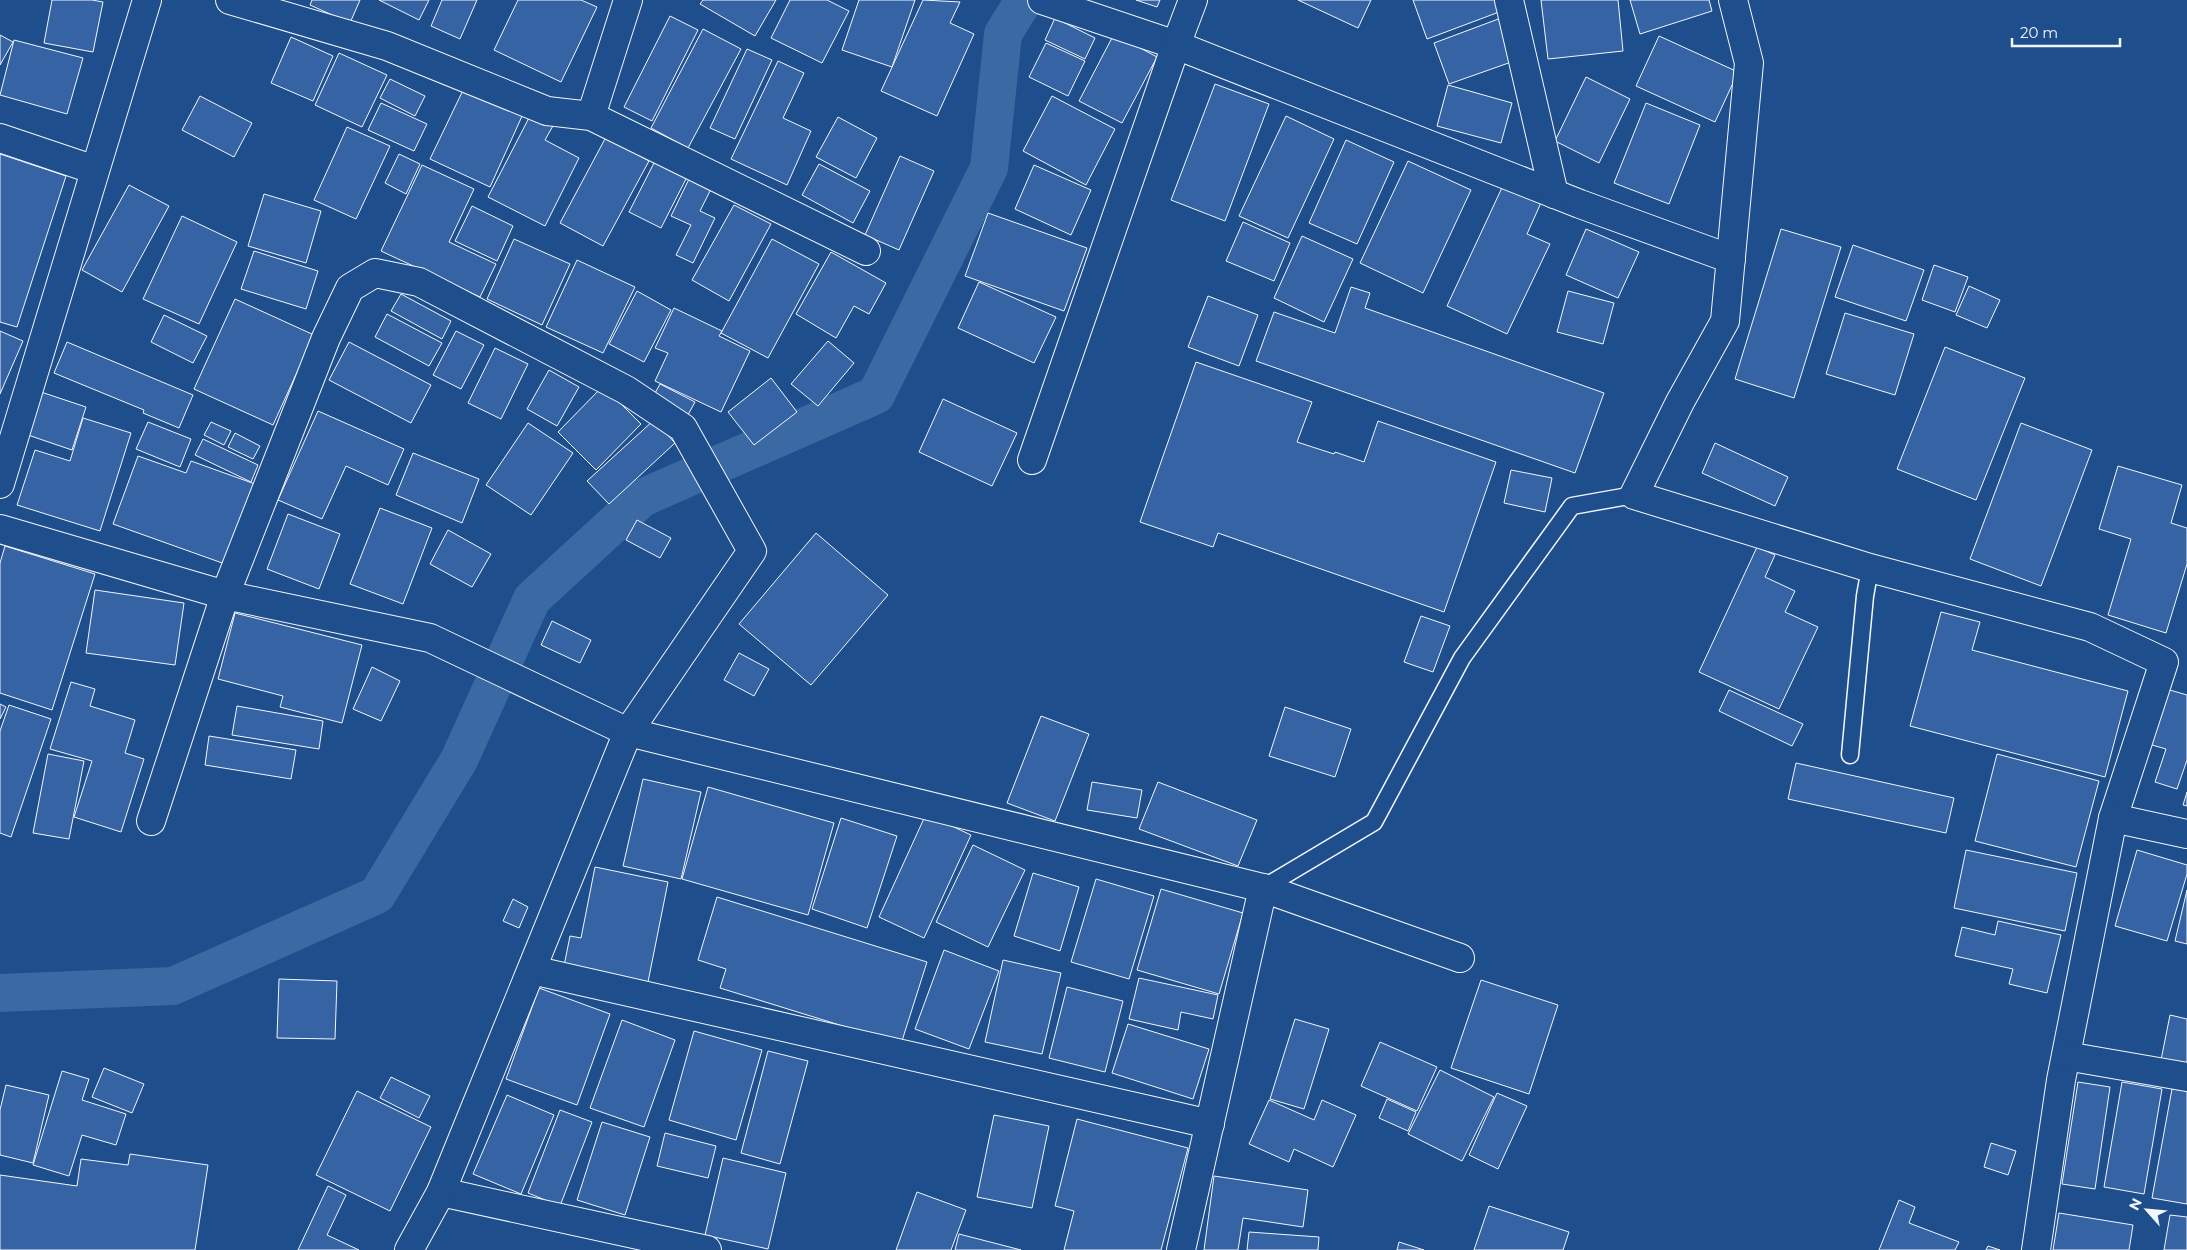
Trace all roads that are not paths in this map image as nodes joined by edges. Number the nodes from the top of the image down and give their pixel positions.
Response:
1 (147, 0) edge
2 (230, 0) edge
3 (628, 0) edge
4 (1193, 0) edge
5 (1509, 0) edge
6 (1733, 0) edge
7 (1049, 2) edge
8 (1176, 45) junction
9 (592, 116) junction
10 (0, 138) edge
11 (95, 170) junction
12 (1554, 194) junction
13 (866, 252) dead end
14 (1731, 259) junction
15 (1032, 460) dead end
16 (0, 484) edge
17 (1634, 495) junction
18 (0, 528) edge
19 (1870, 568) junction
20 (225, 595) junction
21 (2175, 662) edge
22 (628, 732) junction
23 (1850, 756) dead end
24 (2114, 818) junction
25 (151, 821) dead end
26 (2187, 834) edge
27 (1263, 888) junction
28 (1460, 958) dead end
29 (532, 970) junction
30 (2066, 1056) junction
31 (2187, 1077) edge
32 (1210, 1124) junction
33 (441, 1192) junction
34 (409, 1250) edge
35 (707, 1250) edge
36 (1181, 1250) edge
37 (2036, 1250) edge

1 - 11 street
2 - 9 street
3 - 9 street
4 - 8 street
5 - 12 street
6 - 14 street
7 - 8 street
8 - 12 street
8 - 15 street
9 - 13 street
10 - 11 street
11 - 16 street
12 - 14 street
14 - 17 street
17 - 19 street
17 - 27 lane
18 - 20 street
19 - 21 street
19 - 23 lane
20 - 22 street
20 - 22 street
20 - 25 street
21 - 24 street
22 - 27 street
22 - 29 street
24 - 26 street
24 - 30 street
27 - 28 street
27 - 32 street
29 - 32 street
29 - 33 street
30 - 31 street
30 - 37 street
32 - 36 street
33 - 34 street
33 - 35 street

